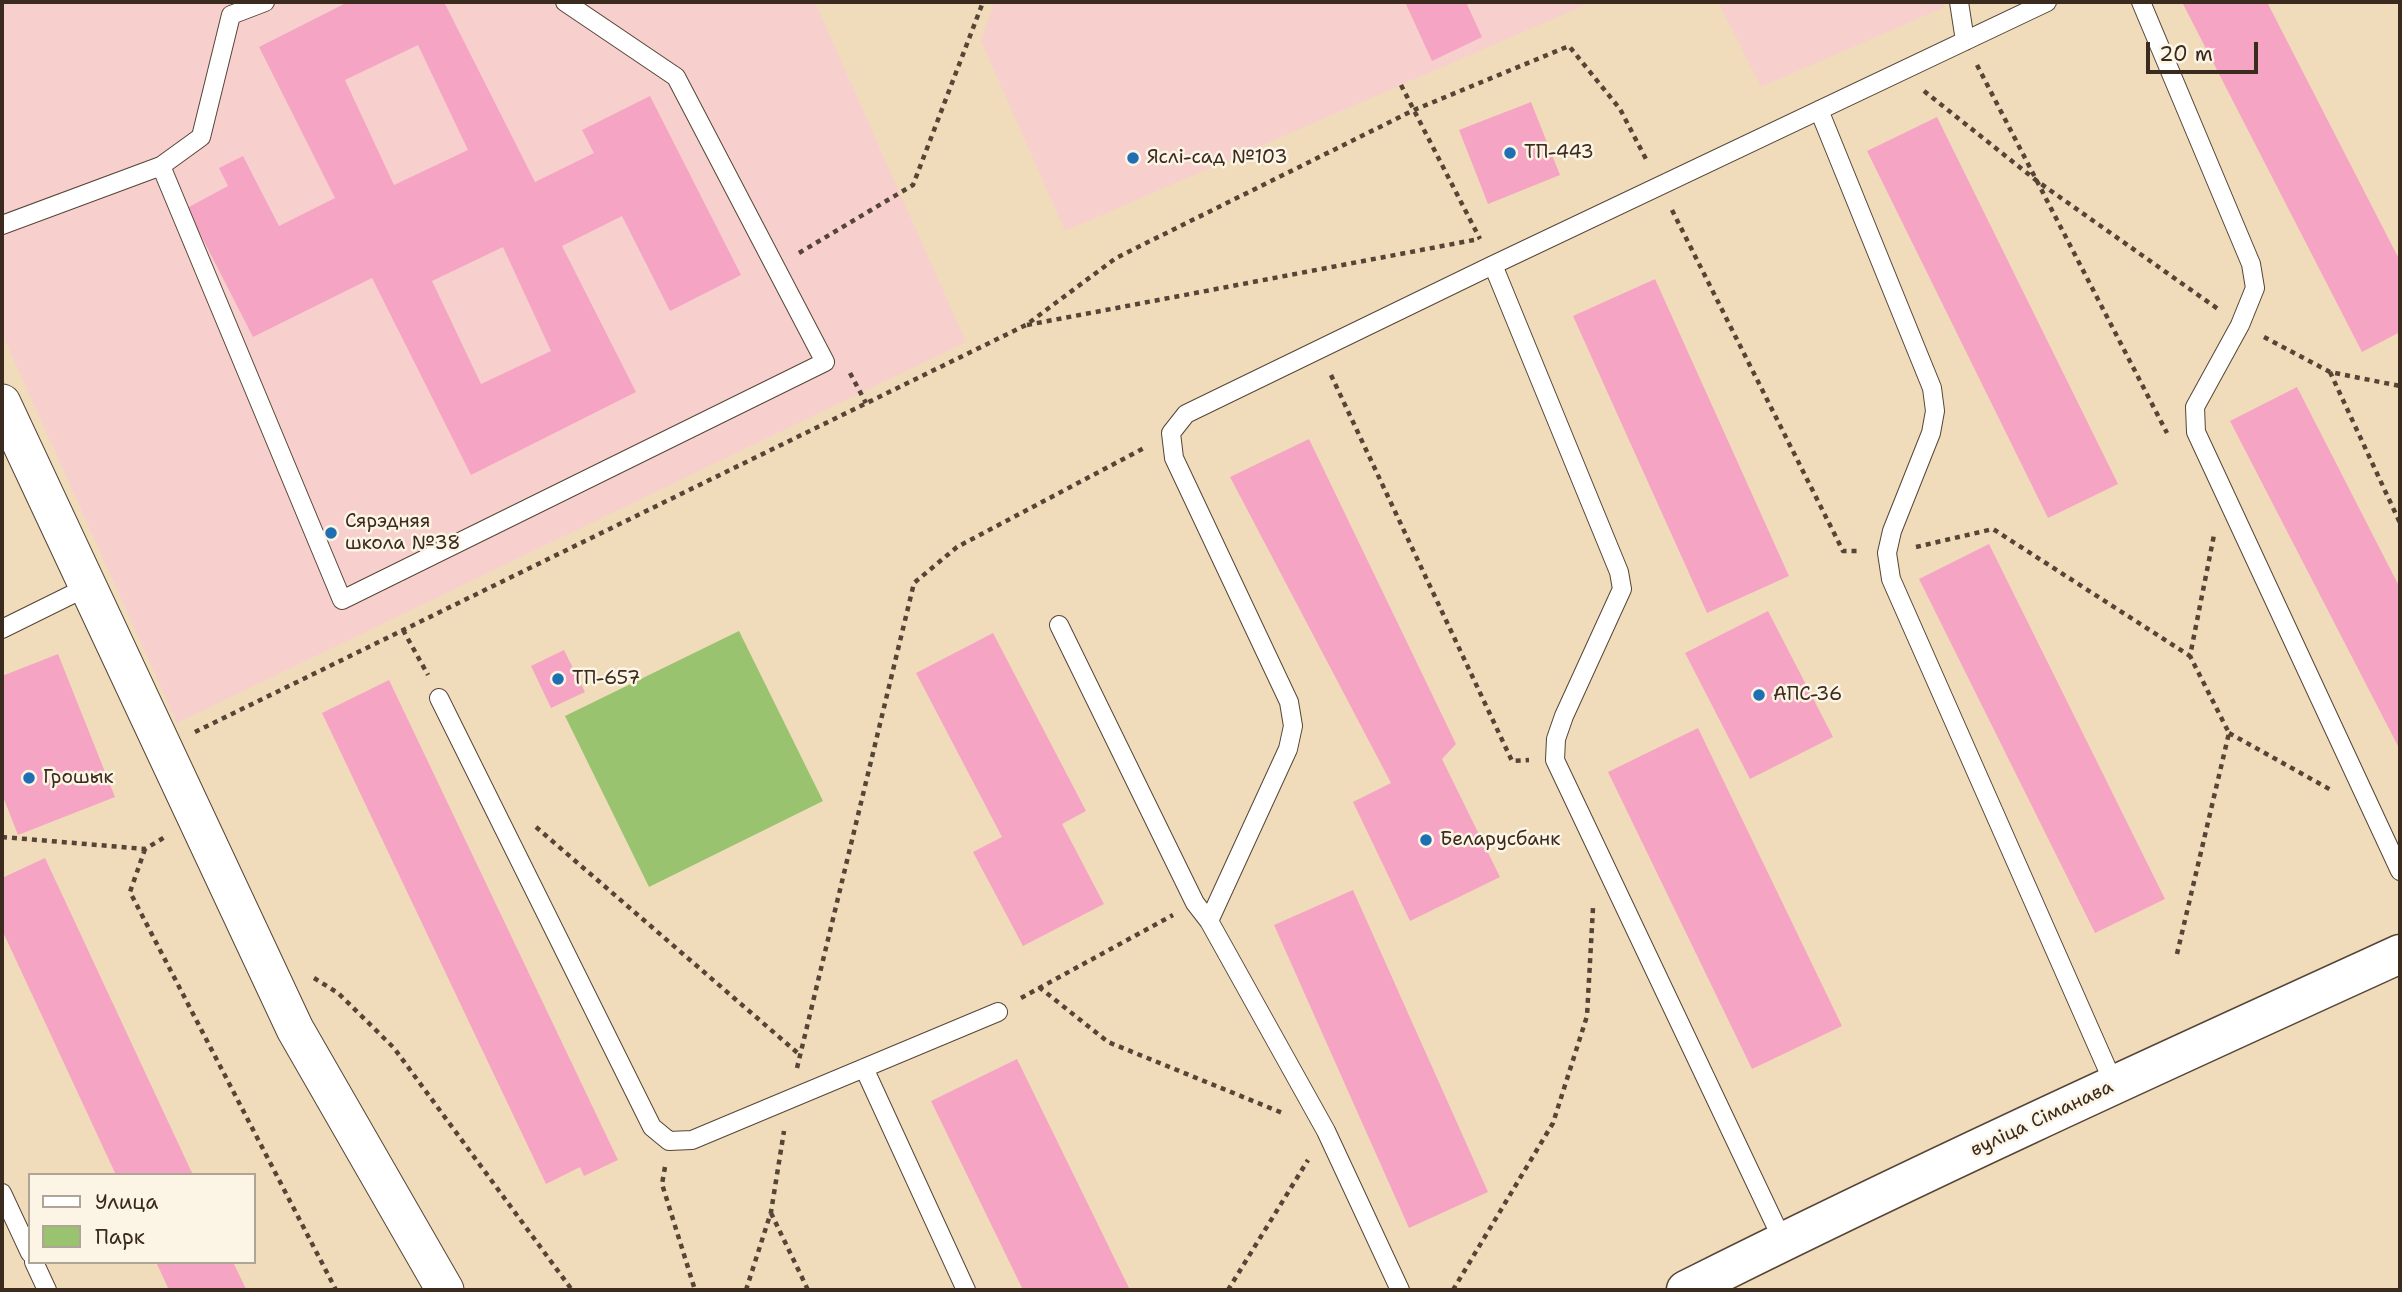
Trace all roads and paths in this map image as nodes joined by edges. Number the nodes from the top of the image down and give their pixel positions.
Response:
1 (265, 2) edge
2 (565, 2) edge
3 (983, 2) edge
4 (1959, 2) edge
5 (2048, 2) edge
6 (2141, 2) edge
7 (1965, 41) junction
8 (1900, 72) junction
9 (1401, 85) dead end
10 (1414, 110) junction
11 (1819, 110) junction
12 (161, 166) junction
13 (2037, 181) junction
14 (1660, 186) junction
15 (2, 225) edge
16 (1479, 239) junction
17 (792, 257) dead end
18 (1493, 265) junction
19 (1026, 325) junction
20 (2240, 325) junction
21 (1319, 349) junction
22 (847, 367) dead end
23 (2330, 372) junction
24 (2400, 386) edge
25 (2, 403) edge
26 (866, 403) junction
27 (1171, 433) junction
28 (2171, 440) dead end
29 (2223, 489) junction
30 (2400, 523) edge
31 (1886, 553) junction
32 (87, 587) junction
33 (1059, 625) dead end
34 (2, 629) edge
35 (403, 630) junction
36 (2190, 656) junction
37 (439, 698) joint
38 (2229, 733) junction
39 (163, 747) junction
40 (1555, 760) junction
41 (2374, 815) junction
42 (196, 818) junction
43 (533, 825) dead end
44 (2, 837) edge
45 (1597, 847) junction
46 (145, 849) junction
47 (2400, 871) edge
48 (1195, 903) junction
49 (1209, 921) junction
50 (2178, 954) dead end
51 (2400, 954) edge
52 (307, 974) dead end
53 (998, 1012) dead end
54 (800, 1055) junction
55 (864, 1068) junction
56 (2114, 1084) junction
57 (790, 1100) junction
58 (1326, 1131) junction
59 (669, 1142) junction
60 (2, 1193) edge
61 (771, 1212) junction
62 (1783, 1241) junction
63 (28, 1249) edge
64 (35, 1264) edge
65 (47, 1290) edge
66 (336, 1290) edge
67 (445, 1290) edge
68 (572, 1290) edge
69 (695, 1290) edge
70 (746, 1290) edge
71 (808, 1290) edge
72 (965, 1290) edge
73 (1228, 1290) edge
74 (1400, 1290) edge
75 (1452, 1290) edge
76 (1686, 1290) edge

1 - 12 lane
2 - 12 lane
3 - 17 path
4 - 7 lane
5 - 7 lane
6 - 20 lane
7 - 8 lane
7 - 13 path
8 - 11 lane
8 - 13 path
9 - 10 path
10 - 14 path
10 - 16 path
10 - 19 path
11 - 14 lane
11 - 31 lane
12 - 15 lane
13 - 20 path
13 - 28 path
14 - 18 lane
14 - 31 path
16 - 18 path
16 - 19 path
18 - 21 lane
18 - 40 lane
19 - 26 path
20 - 23 path
20 - 29 lane
21 - 27 lane
21 - 40 path
22 - 26 path
23 - 24 path
23 - 30 path
25 - 32 street
26 - 35 path
27 - 49 lane
27 - 54 path
29 - 36 path
29 - 41 lane
31 - 36 path
31 - 56 lane
32 - 34 lane
32 - 39 street
33 - 48 lane
35 - 37 path
35 - 39 path
36 - 38 path
37 - 59 lane
38 - 41 path
38 - 50 path
39 - 42 street
40 - 45 lane
41 - 47 lane
42 - 46 path
42 - 67 street
43 - 54 path
44 - 46 path
45 - 62 lane
45 - 75 path
46 - 66 path
48 - 49 lane
48 - 58 path
49 - 58 lane
51 - 56 main road, вуліца Сіманава
52 - 68 path
53 - 55 lane
54 - 57 path
55 - 57 lane
55 - 72 lane
56 - 62 main road, вуліца Сіманава
57 - 59 lane
57 - 61 path
58 - 73 path
58 - 74 lane
59 - 69 path
60 - 63 lane
61 - 70 path
61 - 71 path
62 - 76 main road, вуліца Сіманава
64 - 65 lane

